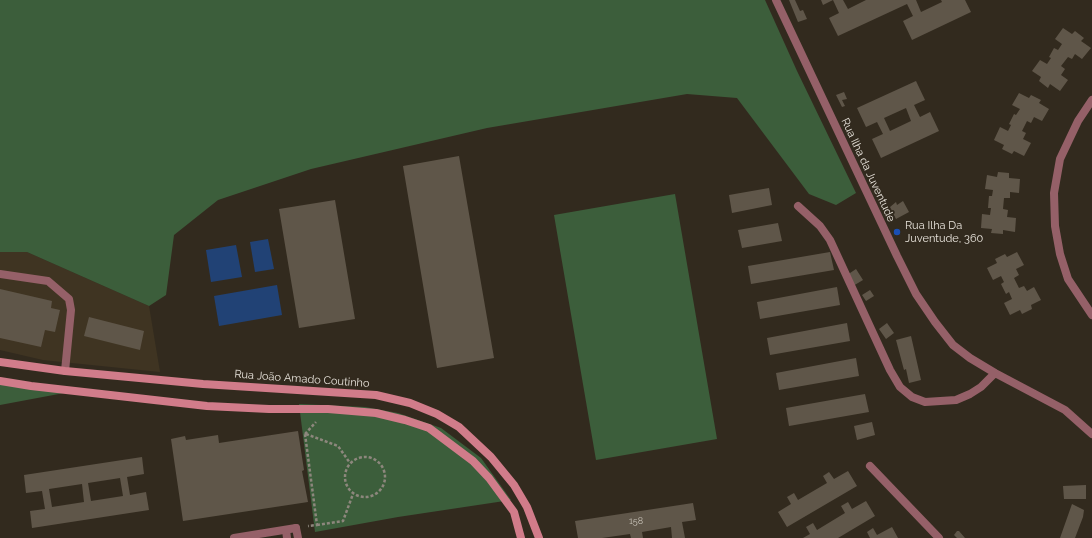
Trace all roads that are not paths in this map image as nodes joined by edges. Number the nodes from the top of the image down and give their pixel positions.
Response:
1 (776, 0) edge
2 (1092, 100) edge
3 (798, 206) dead end
4 (0, 274) edge
5 (1092, 315) edge
6 (0, 362) edge
7 (65, 371) junction
8 (995, 373) junction
9 (0, 381) edge
10 (1092, 434) edge
11 (870, 466) dead end
12 (277, 534) edge
13 (286, 534) edge
14 (267, 535) edge
15 (257, 536) edge
16 (246, 537) edge
17 (234, 538) edge
18 (298, 538) edge
19 (521, 538) edge
20 (538, 538) edge
21 (940, 538) edge

1 - 8 street, Rua Ilha da Juventude
2 - 5 street
3 - 8 street
4 - 7 street
6 - 7 street, Rua João Amado Coutinho
7 - 20 street, Rua João Amado Coutinho
8 - 10 street, Rua Ilha da Juventude
9 - 19 street
11 - 21 street
12 - 13 street
12 - 14 street
13 - 18 street
14 - 15 street
15 - 16 street
16 - 17 street

